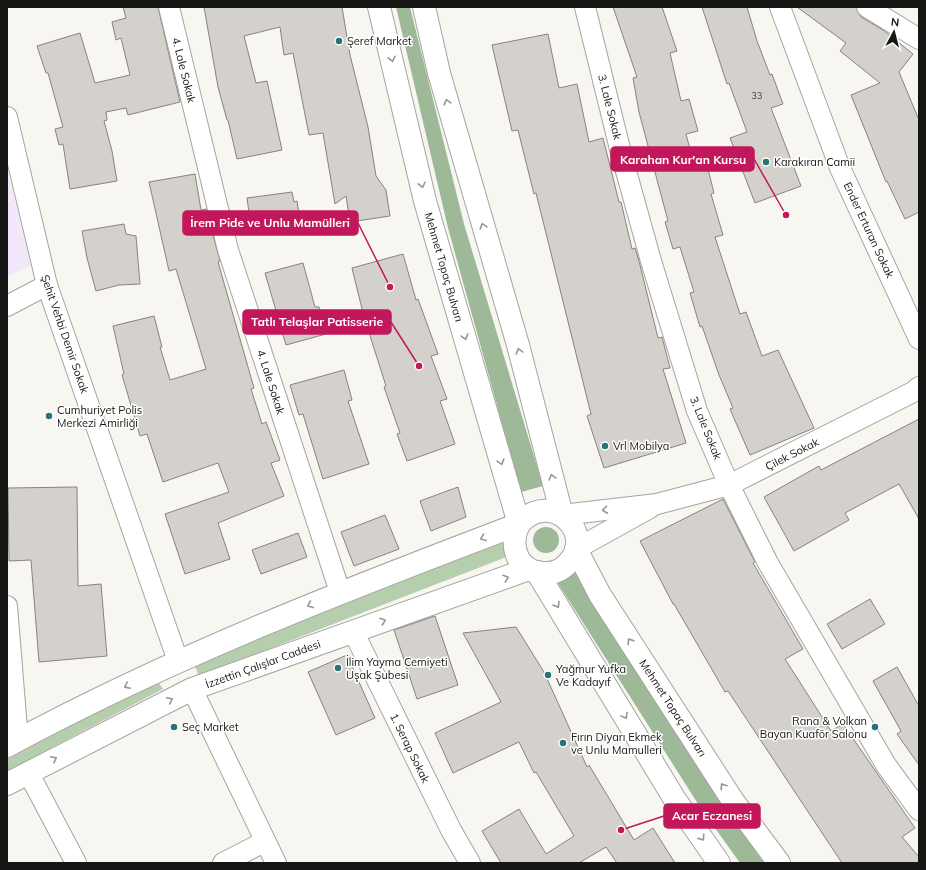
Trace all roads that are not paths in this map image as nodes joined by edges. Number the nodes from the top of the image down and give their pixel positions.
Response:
1 (169, 7) edge
2 (379, 7) edge
3 (424, 7) edge
4 (585, 7) edge
5 (780, 7) edge
6 (867, 7) edge
7 (919, 39) edge
8 (7, 117) edge
9 (47, 285) junction
10 (7, 306) edge
11 (919, 339) edge
12 (919, 387) edge
13 (729, 485) junction
14 (657, 504) junction
15 (562, 515) junction
16 (519, 524) junction
17 (576, 549) junction
18 (533, 571) junction
19 (340, 592) junction
20 (7, 606) edge
21 (353, 632) junction
22 (178, 661) junction
23 (192, 689) junction
24 (12, 744) edge
25 (28, 772) junction
26 (7, 784) edge
27 (919, 810) edge
28 (264, 842) junction
29 (76, 863) edge
30 (223, 863) edge
31 (276, 863) edge
32 (470, 863) edge
33 (719, 863) edge
34 (778, 863) edge

1 - 19 street, 4. Lale Sokak
2 -> 16 main road, Mehmet Topaç Bulvarı
15 -> 3 main road
4 - 13 street, 3. Lale Sokak
5 - 11 street, Ender Erturan Sokak
6 - 7 street
8 - 9 street, Şehit Vehbi Demir Sokak
9 - 10 street
9 - 22 street, Şehit Vehbi Demir Sokak
12 - 13 street, Çilek Sokak
13 - 14 street, Çilek Sokak
13 - 27 street, 3. Lale Sokak
14 -> 15 street
14 - 17 street
15 - 16 main road
15 - 17 main road
16 - 18 main road
16 -> 19 main road
17 - 18 main road
34 -> 17 main road, Mehmet Topaç Bulvarı
21 -> 18 main road, İzzettin Çalışlar Caddesi
18 -> 33 main road
19 -> 22 main road
20 - 24 street
21 - 23 main road, İzzettin Çalışlar Caddesi
21 - 32 street, 1. Serap Sokak
22 - 23 main road
22 -> 24 main road
25 -> 23 main road, İzzettin Çalışlar Caddesi
23 - 28 street
25 - 26 main road, İzzettin Çalışlar Caddesi
25 - 29 street
28 - 30 street
28 - 31 street

